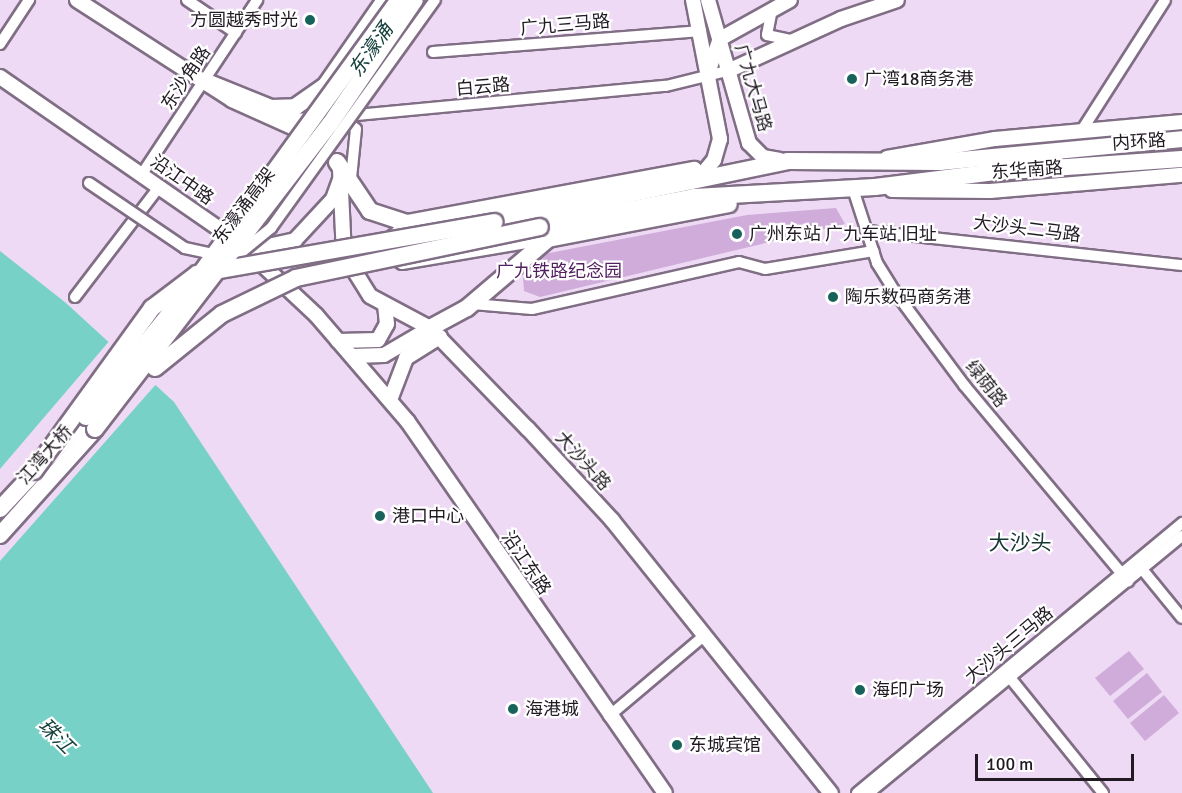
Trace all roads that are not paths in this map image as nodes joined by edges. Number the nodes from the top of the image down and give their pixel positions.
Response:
1 (29, 0) edge
2 (78, 0) edge
3 (187, 0) edge
4 (257, 0) edge
5 (385, 0) edge
6 (399, 0) edge
7 (415, 0) edge
8 (435, 0) edge
9 (693, 0) edge
10 (708, 0) edge
11 (790, 0) edge
12 (897, 0) edge
13 (1165, 0) edge
14 (772, 9) junction
15 (701, 31) junction
16 (236, 33) junction
17 (720, 39) junction
18 (791, 40) junction
19 (0, 44) edge
20 (433, 52) dead end
21 (730, 70) junction
22 (708, 75) junction
23 (0, 77) edge
24 (204, 81) junction
25 (341, 116) junction
26 (261, 117) junction
27 (1182, 122) edge
28 (1082, 130) junction
29 (1182, 139) edge
30 (885, 158) junction
31 (1182, 159) edge
32 (788, 161) junction
33 (337, 162) junction
34 (142, 174) junction
35 (703, 174) junction
36 (1182, 175) edge
37 (88, 183) dead end
38 (352, 184) junction
39 (160, 186) junction
40 (875, 188) junction
41 (853, 189) junction
42 (406, 223) junction
43 (868, 231) junction
44 (544, 233) junction
45 (237, 241) junction
46 (874, 251) junction
47 (1182, 266) edge
48 (75, 297) dead end
49 (473, 304) junction
50 (385, 306) junction
51 (435, 333) junction
52 (338, 341) junction
53 (352, 356) junction
54 (390, 400) junction
55 (89, 424) junction
56 (34, 471) junction
57 (0, 509) edge
58 (1182, 523) edge
59 (0, 536) edge
60 (1182, 536) edge
61 (1142, 569) junction
62 (1125, 577) junction
63 (1182, 618) edge
64 (705, 635) junction
65 (1007, 675) junction
66 (609, 716) junction
67 (665, 793) edge
68 (831, 793) edge
69 (857, 793) edge
70 (869, 793) edge
71 (1103, 793) edge

1 - 19 street
2 - 24 main road
3 - 16 street
4 - 16 street, 东沙角路
5 - 24 highway
6 - 55 highway, 东濠涌高架, bridge
7 - 55 highway, 东濠涌高架, bridge
8 - 37 street, bridge
9 - 15 main road, 广九大马路
10 - 17 main road, 广九大马路
11 - 14 main road
12 - 18 main road, 白云路
13 - 28 street
14 - 17 main road
14 - 18 street
15 - 20 street, 广九三马路
15 - 22 main road, 广九大马路
16 - 24 street, 东沙角路
17 - 21 main road, 广九大马路
17 - 22 main road
18 - 21 main road, 白云路
21 - 22 street, 白云路
21 - 32 main road, 广九大马路
22 - 25 street, 白云路
22 - 35 main road, 广九大马路
23 - 34 main road, 沿江中路
24 - 26 main road
24 - 34 street, 东沙角路
25 - 26 street, 白云路
25 - 38 street
26 - 33 main road
27 - 28 main road, 东华南路
28 - 30 main road, 东华南路
29 - 30 highway, 内环路
30 - 32 highway, 内环路
31 - 40 highway, 内环路
32 - 35 highway, 内环路
33 - 38 highway
33 - 45 main road
33 - 50 main road, 大沙头路
34 - 39 main road, 沿江中路
35 - 42 highway
35 - 56 highway, bridge
36 - 40 main road, 东华南路
38 - 42 highway
39 - 45 main road, 沿江中路
39 - 48 street
40 - 41 highway, 内环路
41 - 43 street, 绿荫路
41 - 44 highway, 内环路
42 - 44 street
43 - 46 street, 绿荫路
43 - 47 street, 大沙头二马路
44 - 49 highway
44 - 55 highway, 内环路, bridge
45 - 52 main road, 沿江中路
46 - 49 street
46 - 62 street, 绿荫路
49 - 51 highway
50 - 51 main road, 大沙头路
50 - 52 main road
51 - 53 main road
51 - 54 main road
51 - 64 main road, 大沙头路
52 - 53 main road, 沿江中路
53 - 54 main road, 沿江东路
54 - 66 main road, 沿江东路
55 - 56 highway, bridge
55 - 59 highway, 江湾大桥
56 - 57 highway, 江湾大桥
58 - 62 street, 大沙头三马路
60 - 61 street, 大沙头三马路
61 - 62 street, 大沙头三马路
61 - 63 street
62 - 65 street, 大沙头三马路
64 - 66 street
64 - 68 main road, 大沙头路
65 - 69 street, 大沙头三马路
65 - 70 street, 大沙头三马路
65 - 71 street
66 - 67 main road, 沿江东路

